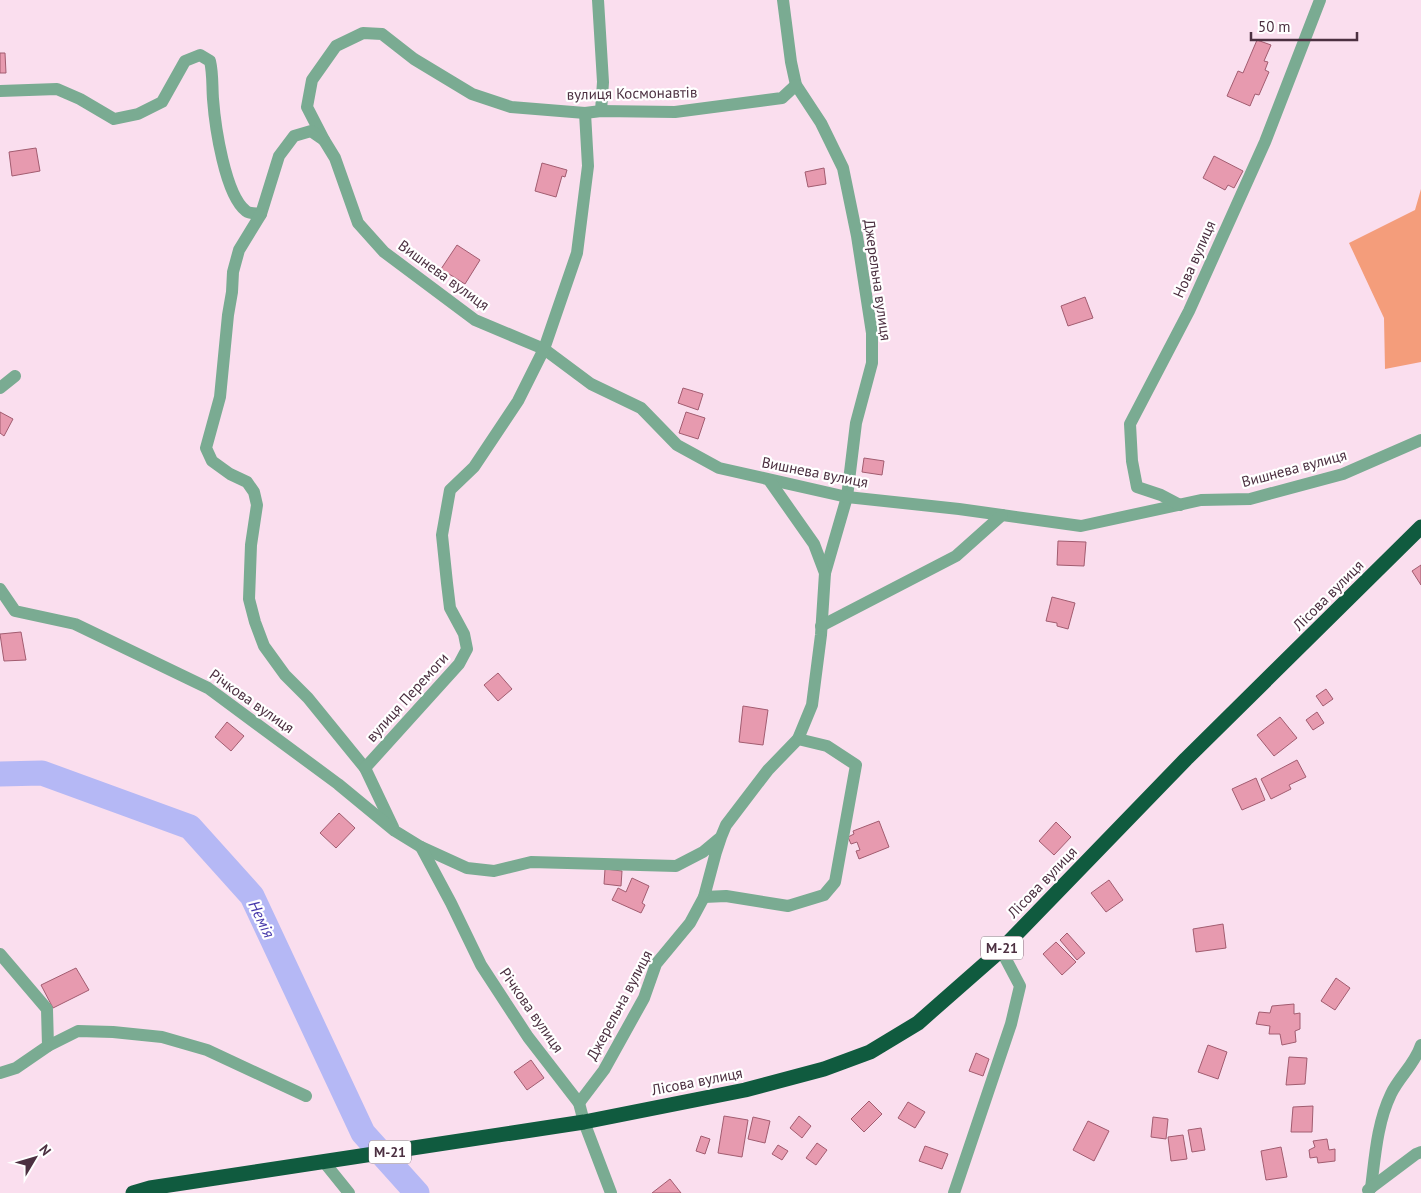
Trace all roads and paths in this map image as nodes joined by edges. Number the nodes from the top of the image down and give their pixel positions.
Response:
1 (598, 0) edge
2 (783, 0) edge
3 (1320, 0) edge
4 (336, 46) joint
5 (796, 85) junction
6 (0, 91) edge
7 (601, 111) junction
8 (585, 114) junction
9 (324, 140) junction
10 (261, 214) junction
11 (544, 349) junction
12 (15, 376) dead end
13 (0, 388) edge
14 (1421, 440) edge
15 (769, 480) junction
16 (847, 497) junction
17 (1180, 505) junction
18 (1002, 515) junction
19 (1421, 527) edge
20 (824, 573) junction
21 (0, 589) edge
22 (0, 608) edge
23 (15, 611) junction
24 (821, 626) junction
25 (798, 739) junction
26 (365, 768) junction
27 (395, 831) junction
28 (721, 837) junction
29 (421, 848) junction
30 (530, 862) joint
31 (704, 897) junction
32 (1001, 950) junction
33 (0, 954) edge
34 (1421, 1045) edge
35 (48, 1046) junction
36 (0, 1074) edge
37 (306, 1096) dead end
38 (579, 1103) junction
39 (584, 1122) junction
40 (1421, 1152) edge
41 (324, 1162) junction
42 (1367, 1190) edge
43 (133, 1193) edge
44 (348, 1193) edge
45 (612, 1193) edge
46 (954, 1193) edge

1 - 7 street
2 - 5 street, Джерельна вулиця
3 - 17 street, Нова вулиця
4 - 8 street, вулиця Космонавтів
4 - 9 street, Вишнева вулиця
5 - 7 street, вулиця Космонавтів
5 - 16 street, Джерельна вулиця
6 - 10 street
7 - 8 street, вулиця Космонавтів
8 - 11 street
9 - 10 street, вулиця Перемоги
9 - 11 street, Вишнева вулиця
10 - 26 street, вулиця Перемоги
11 - 15 street, Вишнева вулиця
11 - 26 street, вулиця Перемоги
12 - 13 street
14 - 17 street, Вишнева вулиця
15 - 16 street, Вишнева вулиця
15 - 20 street, Джерельна вулиця
16 - 18 street, Вишнева вулиця
16 - 20 street, Джерельна вулиця
17 - 18 street, Вишнева вулиця
18 - 24 street
19 - 32 highway, Лісова вулиця / М-21
20 - 24 street, Джерельна вулиця
21 - 23 street
22 - 23 street, Річкова вулиця
23 - 27 street, Річкова вулиця
24 - 25 street, Джерельна вулиця
25 - 28 street, Джерельна вулиця
25 - 31 street
26 - 27 street, вулиця Перемоги
27 - 29 street, Річкова вулиця
28 - 30 street, Джерельна вулиця
28 - 31 street, Джерельна вулиця
29 - 30 street, Річкова вулиця
29 - 38 street, Річкова вулиця
31 - 38 street, Джерельна вулиця
32 - 39 highway, Лісова вулиця / М-21
32 - 46 street
33 - 35 street
34 - 42 street
35 - 36 street
35 - 37 street
38 - 39 street, Річкова вулиця
39 - 41 highway, Лісова вулиця / М-21
39 - 45 street, Річкова вулиця
40 - 42 street
41 - 43 highway, М-21
41 - 44 street

